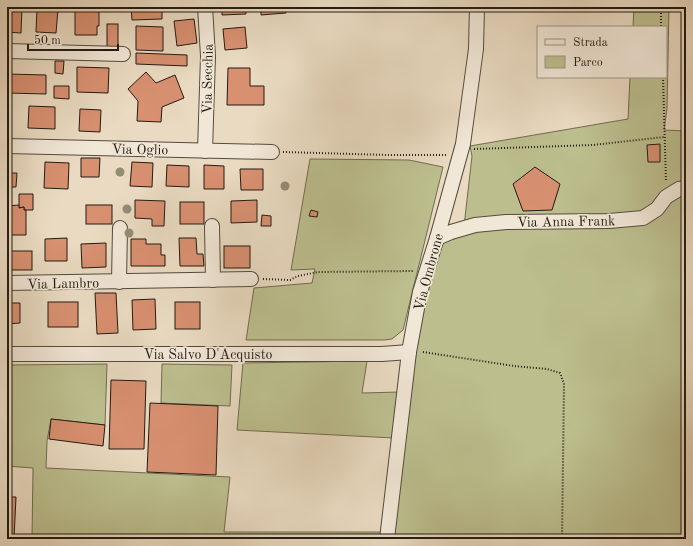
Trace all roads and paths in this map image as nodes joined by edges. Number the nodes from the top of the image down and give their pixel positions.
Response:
1 (205, 7) edge
2 (477, 7) edge
3 (661, 7) edge
4 (661, 26) edge
5 (7, 51) edge
6 (124, 54) dead end
7 (663, 78) edge
8 (664, 137) junction
9 (7, 146) edge
10 (205, 151) junction
11 (272, 152) joint
12 (460, 155) junction
13 (686, 188) edge
14 (666, 197) junction
15 (212, 226) dead end
16 (120, 228) dead end
17 (437, 238) junction
18 (427, 271) junction
19 (251, 279) joint
20 (213, 280) junction
21 (119, 282) junction
22 (7, 283) edge
23 (409, 352) junction
24 (7, 354) edge
25 (387, 539) edge
26 (562, 539) edge

1 - 10 street, Via Secchia
2 - 12 street, Via Ombrone
3 - 4 path
5 - 6 street
7 - 8 path
8 - 12 path
8 - 14 path
9 - 10 street, Via Oglio
10 - 11 street, Via Oglio
11 - 12 path
12 - 17 street, Via Ombrone
13 - 14 street, Via Anna Frank
14 - 17 street, Via Anna Frank
15 - 20 street
16 - 21 street, Via Lambro
17 - 18 street, Via Ombrone
18 - 19 path
18 - 23 street, Via Ombrone
19 - 20 street, Via Lambro
20 - 21 street, Via Lambro
21 - 22 street, Via Lambro
23 - 24 street, Via Salvo D'Acquisto
23 - 25 street, Via Ombrone
23 - 26 path

